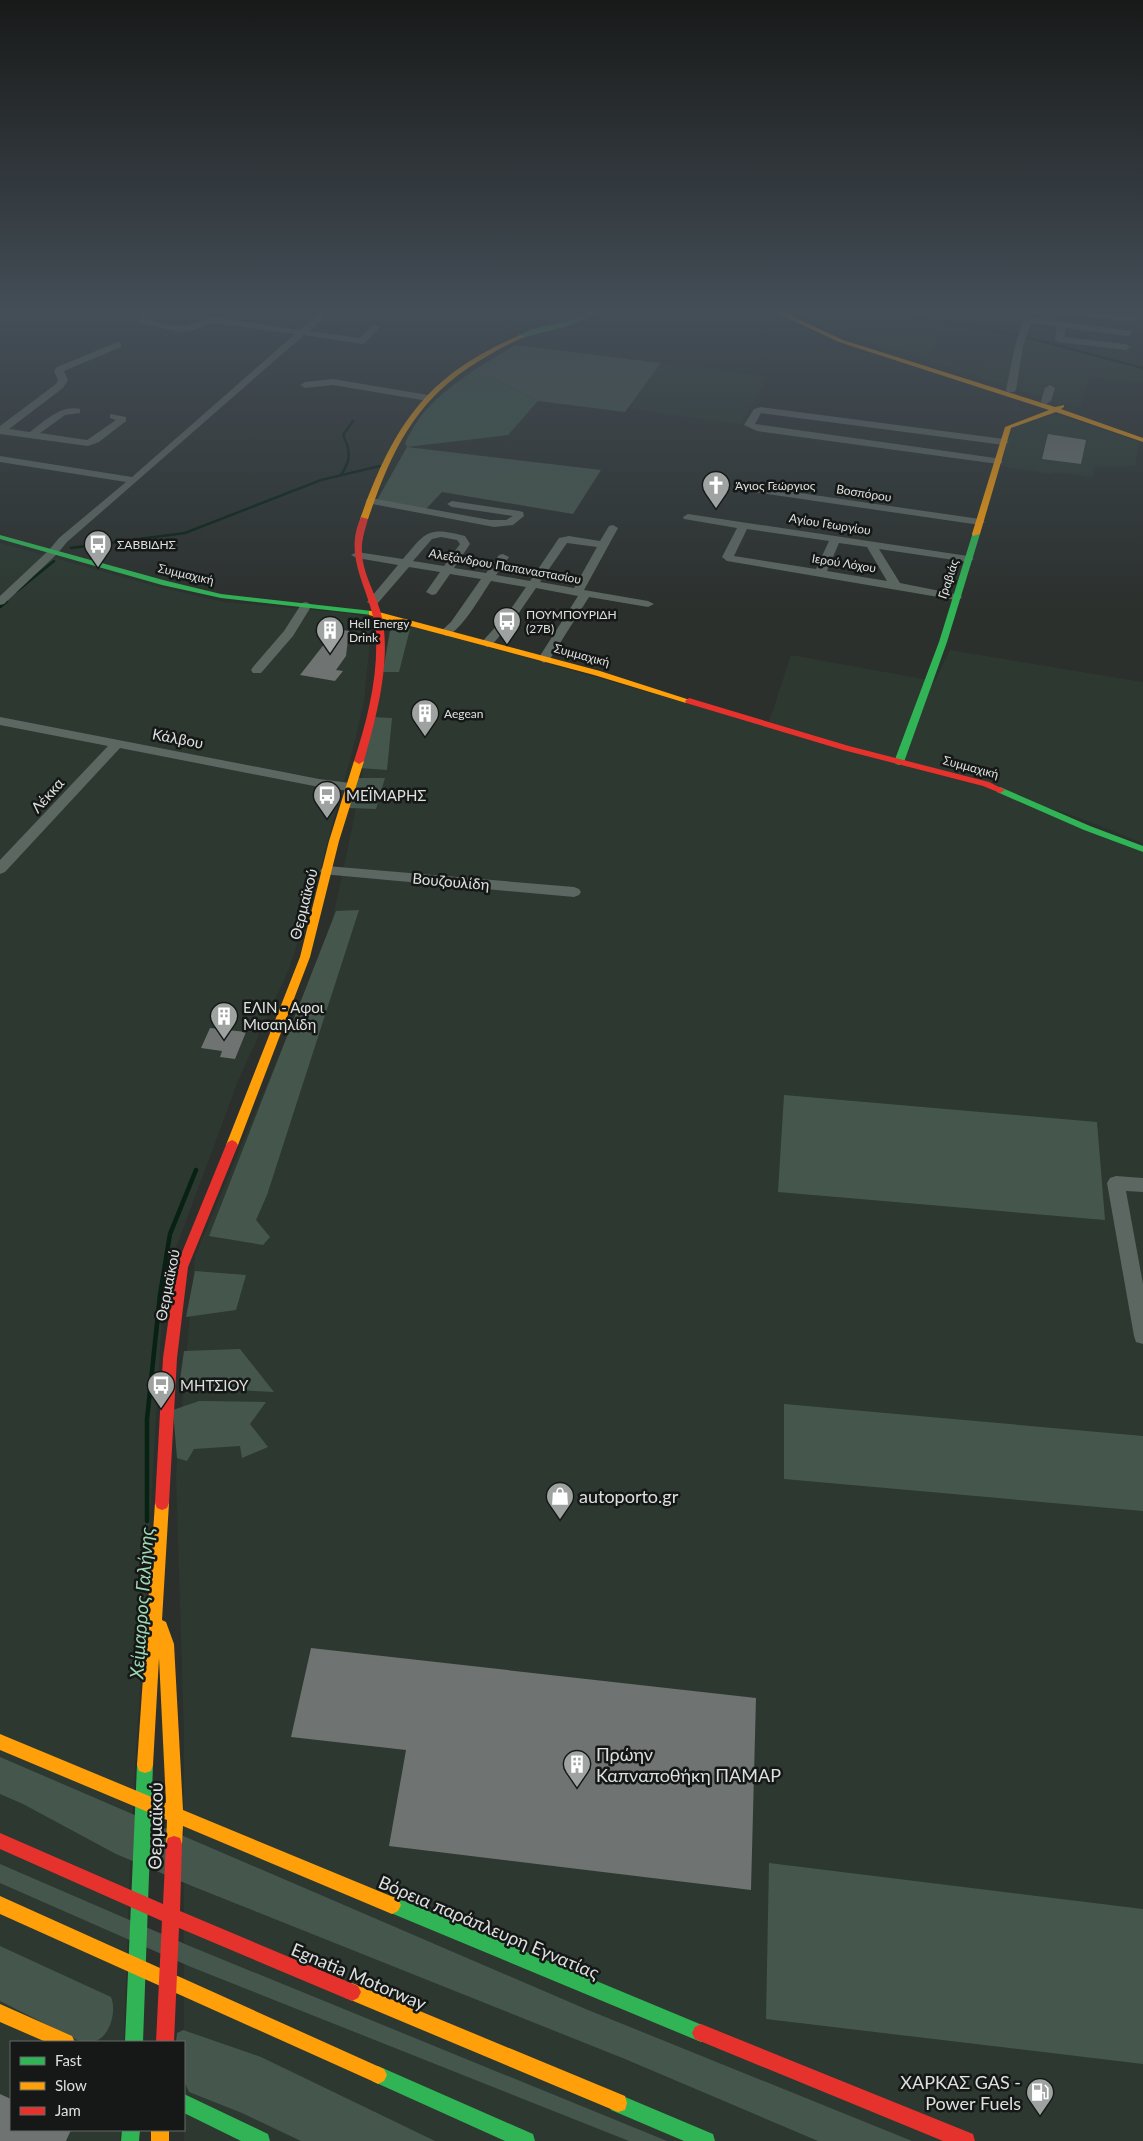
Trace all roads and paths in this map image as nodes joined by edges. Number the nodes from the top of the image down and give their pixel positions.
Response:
1 (28, 410) edge
2 (215, 410) edge
3 (417, 410) edge
4 (1031, 410) edge
5 (1044, 410) edge
6 (1066, 410) edge
7 (1068, 410) edge
8 (77, 411) dead end
9 (113, 416) dead end
10 (1033, 416) junction
11 (0, 431) edge
12 (32, 435) junction
13 (1143, 435) edge
14 (1143, 440) edge
15 (1004, 442) junction
16 (0, 459) edge
17 (998, 461) junction
18 (134, 480) junction
19 (744, 488) dead end
20 (371, 502) junction
21 (452, 504) dead end
22 (688, 516) dead end
23 (980, 522) junction
24 (744, 525) junction
25 (613, 528) dead end
26 (0, 538) edge
27 (835, 539) junction
28 (871, 544) junction
29 (605, 545) junction
30 (53, 552) junction
31 (357, 555) junction
32 (503, 557) dead end
33 (968, 559) junction
34 (404, 563) junction
35 (447, 570) junction
36 (820, 573) junction
37 (489, 577) junction
38 (532, 584) junction
39 (896, 586) junction
40 (432, 592) dead end
41 (581, 593) junction
42 (956, 597) junction
43 (0, 602) edge
44 (373, 602) junction
45 (648, 604) dead end
46 (306, 605) junction
47 (377, 614) junction
48 (446, 632) junction
49 (487, 643) junction
50 (544, 659) junction
51 (257, 670) dead end
52 (0, 721) edge
53 (118, 743) junction
54 (899, 762) junction
55 (350, 787) junction
56 (1143, 849) edge
57 (0, 869) edge
58 (327, 871) junction
59 (574, 892) dead end
60 (1143, 1185) edge
61 (1143, 1336) edge
62 (156, 1612) junction
63 (0, 1742) edge
64 (143, 1802) junction
65 (175, 1814) junction
66 (0, 1841) edge
67 (0, 1905) edge
68 (0, 2013) edge
69 (64, 2041) edge
70 (134, 2041) edge
71 (165, 2041) edge
72 (185, 2103) edge
73 (261, 2141) edge
74 (526, 2141) edge
75 (706, 2141) edge
76 (966, 2141) edge

1 - 11 street
2 - 18 street
3 - 20 main road, Θερμαϊκού
4 - 10 main road
5 - 10 main road, Γραβιάς
6 - 14 main road
7 - 13 main road
8 - 12 street
9 - 12 street
10 - 15 main road, Γραβιάς
11 - 12 street
15 - 17 main road, Γραβιάς
15 - 17 street
16 - 18 street
17 - 23 main road, Γραβιάς
18 - 30 street
19 - 23 street, Βοσπόρου
20 - 21 street
20 - 31 main road, Θερμαϊκού
22 - 24 street, Αγίου Γεωργίου
23 - 33 main road, Γραβιάς
24 - 27 street, Αγίου Γεωργίου
24 - 36 street, Ιερού Λόχου
25 - 29 street
26 - 30 main road, Συμμαχική
27 - 28 street, Αγίου Γεωργίου
27 - 36 street
28 - 33 street, Αγίου Γεωργίου
28 - 39 street
29 - 38 street
29 - 41 street
30 - 43 street
30 - 46 main road, Συμμαχική
31 - 34 street, Αλεξάνδρου Παπαναστασίου
31 - 44 main road, Θερμαϊκού
32 - 37 street
33 - 42 main road, Γραβιάς
34 - 35 street, Αλεξάνδρου Παπαναστασίου
34 - 35 street
34 - 44 street
35 - 37 street, Αλεξάνδρου Παπαναστασίου
35 - 40 street
36 - 39 street, Ιερού Λόχου
37 - 38 street, Αλεξάνδρου Παπαναστασίου
37 - 48 street
38 - 41 street, Αλεξάνδρου Παπαναστασίου
38 - 49 street
39 - 42 street, Ιερού Λόχου
41 - 45 street, Αλεξάνδρου Παπαναστασίου
41 - 50 street
42 - 54 main road, Γραβιάς
44 - 47 main road, Θερμαϊκού
46 - 47 main road, Συμμαχική
46 - 51 street
47 - 48 main road, Συμμαχική
47 - 55 main road, Θερμαϊκού
48 - 49 main road, Συμμαχική
49 - 50 main road, Συμμαχική
50 - 54 main road, Συμμαχική
52 - 53 street, Κάλβου
53 - 55 street, Κάλβου
53 - 57 street, Λέκκα
54 - 56 main road, Συμμαχική
55 - 58 main road, Θερμαϊκού
58 - 59 street, Βουζουλίδη
58 - 62 main road, Θερμαϊκού
60 - 61 street
62 - 64 main road, Θερμαϊκού
62 - 65 main road, Θερμαϊκού
63 - 64 main road, Βόρεια παράπλευρη Εγνατίας
64 - 65 main road, Βόρεια παράπλευρη Εγνατίας
64 - 70 main road, Θερμαϊκού
65 - 71 main road, Θερμαϊκού
65 - 76 main road, Βόρεια παράπλευρη Εγνατίας
66 - 75 main road, Egnatia Motorway
67 - 74 main road
68 - 69 main road
72 - 73 main road

